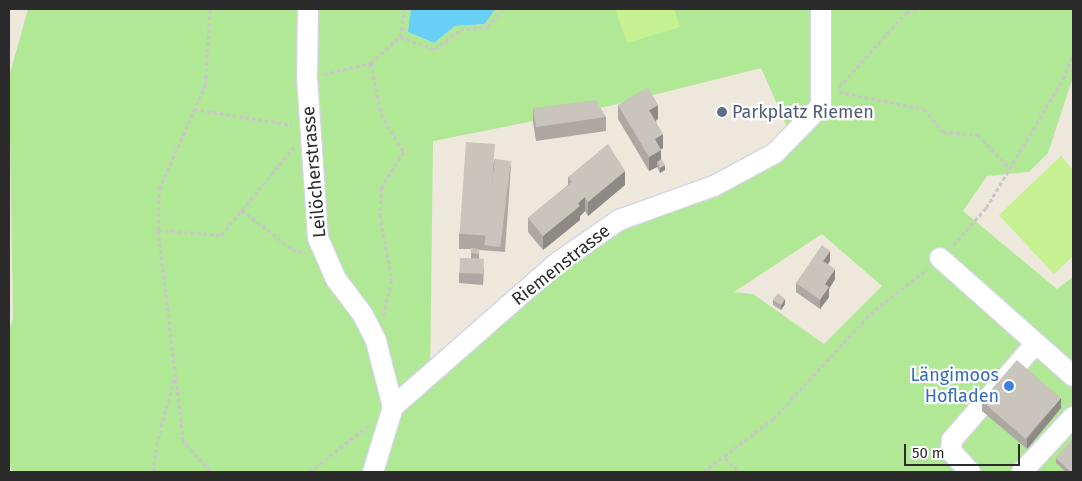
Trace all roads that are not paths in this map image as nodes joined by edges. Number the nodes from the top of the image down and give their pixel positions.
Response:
1 (308, 9) edge
2 (821, 9) edge
3 (940, 258) road end
4 (1036, 343) junction
5 (1073, 376) edge
6 (393, 407) junction
7 (1073, 417) edge
8 (373, 472) edge
9 (970, 472) edge
10 (1022, 472) edge

1 - 6 street, Leilöcherstrasse
2 - 6 street, Riemenstrasse
3 - 4 street
4 - 5 street
4 - 9 street
6 - 8 street
7 - 10 street

